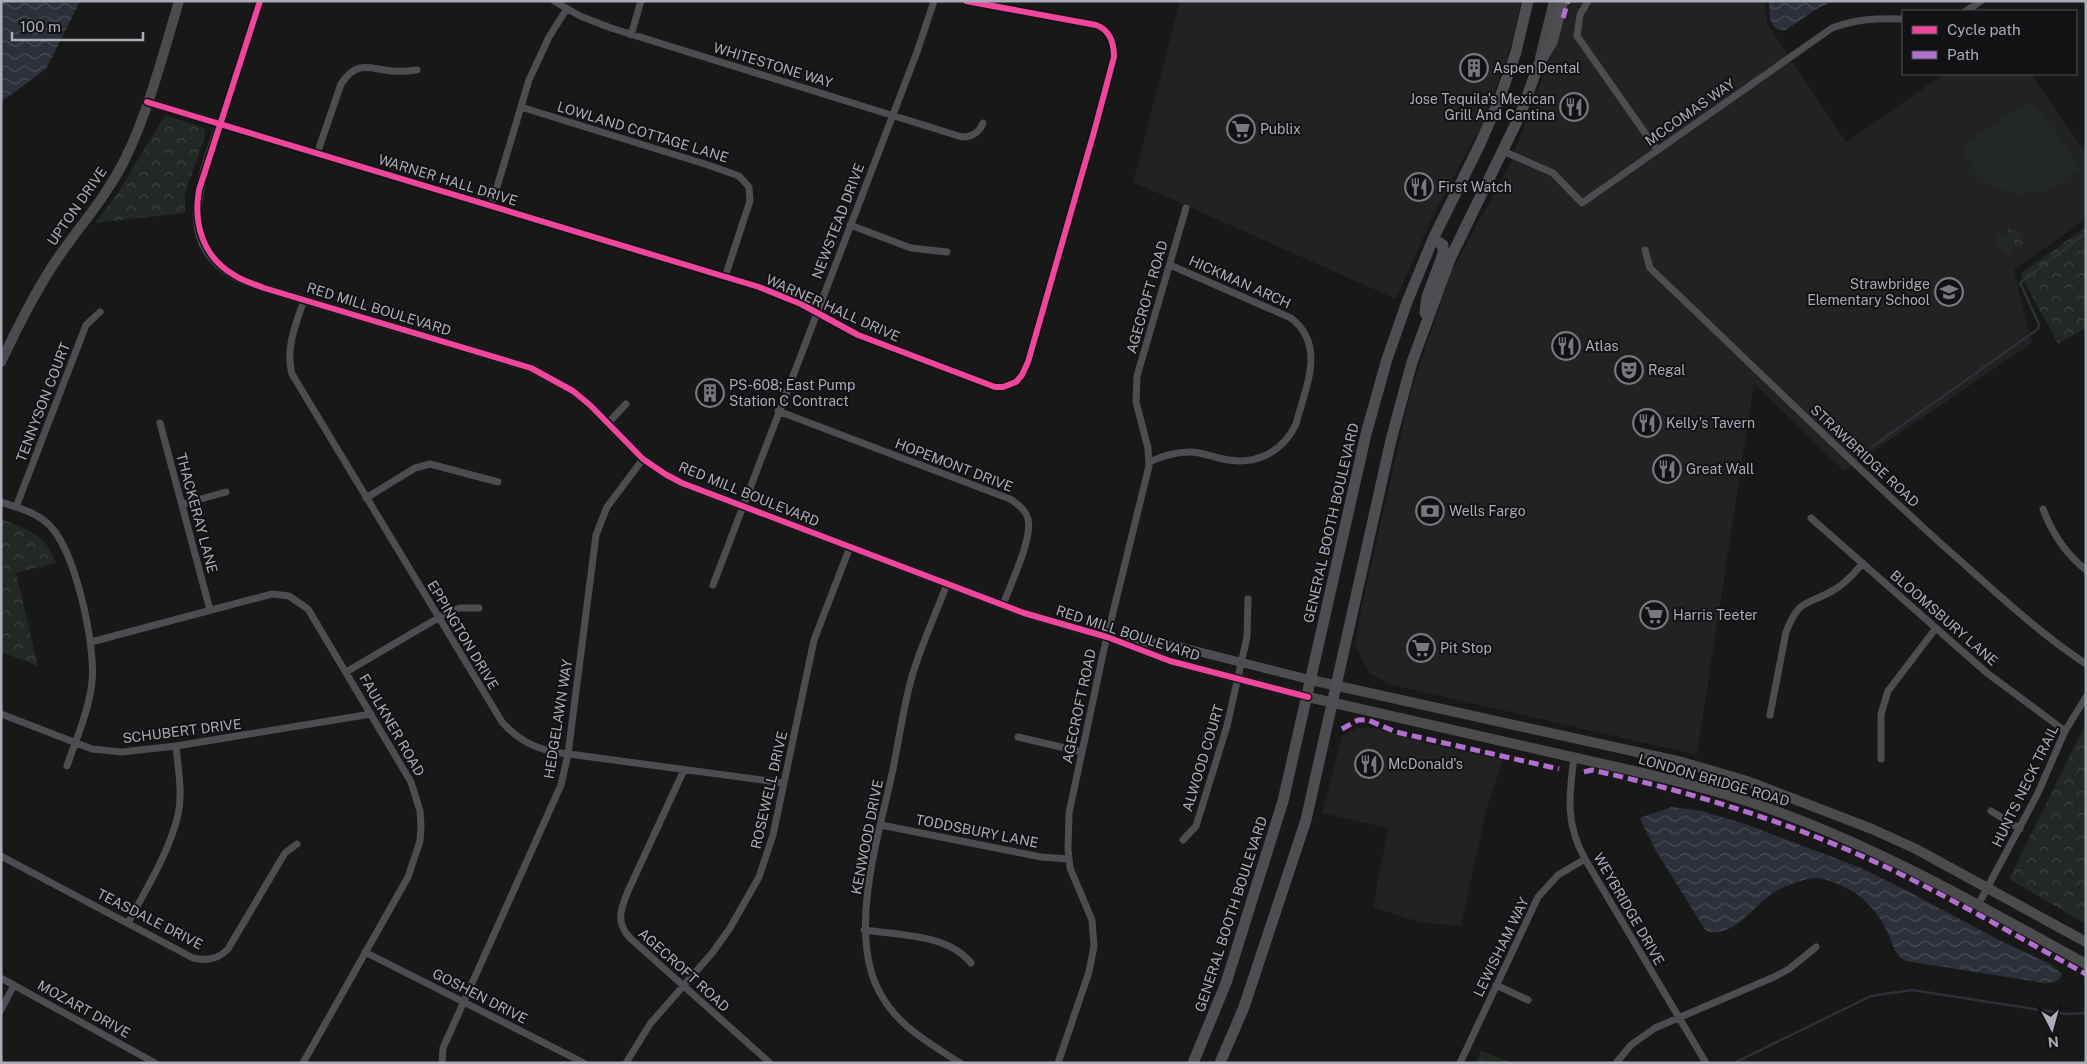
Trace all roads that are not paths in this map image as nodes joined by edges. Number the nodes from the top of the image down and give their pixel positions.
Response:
1 (178, 1) edge
2 (260, 1) edge
3 (554, 1) edge
4 (641, 1) edge
5 (934, 1) edge
6 (966, 1) edge
7 (1528, 1) edge
8 (1554, 1) edge
9 (1563, 1) edge
10 (1588, 1) edge
11 (1981, 1) edge
12 (566, 10) junction
13 (1968, 10) edge
14 (1902, 19) edge
15 (631, 35) junction
16 (1538, 66) junction
17 (417, 70) dead end
18 (147, 102) junction
19 (521, 107) junction
20 (892, 114) junction
21 (983, 123) dead end
22 (220, 124) junction
23 (1657, 150) junction
24 (1503, 151) junction
25 (317, 154) junction
26 (491, 207) junction
27 (1186, 208) dead end
28 (850, 225) junction
29 (1433, 239) junction
30 (1645, 250) dead end
31 (947, 252) dead end
32 (1170, 265) junction
33 (725, 277) junction
34 (304, 300) junction
35 (100, 312) dead end
36 (817, 312) junction
37 (1424, 330) junction
38 (1, 362) edge
39 (626, 404) dead end
40 (778, 411) junction
41 (160, 423) dead end
42 (608, 423) junction
43 (643, 459) junction
44 (1149, 462) junction
45 (498, 482) dead end
46 (226, 492) dead end
47 (366, 498) junction
48 (1, 502) edge
49 (183, 504) junction
50 (742, 506) junction
51 (16, 507) junction
52 (2042, 509) dead end
53 (1811, 518) dead end
54 (850, 547) junction
55 (1863, 563) junction
56 (2086, 570) edge
57 (947, 584) junction
58 (713, 585) dead end
59 (1248, 598) dead end
60 (1003, 605) junction
61 (479, 608) dead end
62 (210, 610) junction
63 (439, 618) junction
64 (1936, 628) junction
65 (1106, 637) junction
66 (91, 642) junction
67 (1242, 663) junction
68 (2086, 664) edge
69 (346, 672) junction
70 (1238, 679) junction
71 (1312, 680) junction
72 (1337, 686) junction
73 (1308, 697) junction
74 (2086, 697) edge
75 (1333, 703) junction
76 (1, 714) edge
77 (371, 714) junction
78 (1770, 715) dead end
79 (2065, 731) junction
80 (1018, 737) dead end
81 (74, 743) junction
82 (176, 746) junction
83 (1082, 752) junction
84 (568, 754) junction
85 (1574, 757) junction
86 (1881, 759) dead end
87 (67, 766) dead end
88 (684, 770) junction
89 (784, 783) junction
90 (1991, 812) dead end
91 (882, 825) junction
92 (2020, 829) junction
93 (1183, 840) dead end
94 (297, 844) dead end
95 (1, 856) edge
96 (1069, 859) junction
97 (1585, 859) junction
98 (1988, 888) junction
99 (1978, 905) junction
100 (128, 923) junction
101 (864, 930) junction
102 (2086, 942) edge
103 (1816, 947) dead end
104 (365, 952) junction
105 (971, 963) dead end
106 (2086, 964) edge
107 (1, 978) edge
108 (14, 985) junction
109 (1496, 985) junction
110 (683, 987) junction
111 (1528, 1000) dead end
112 (464, 1001) junction
113 (1, 1010) edge
114 (1678, 1017) junction
115 (155, 1063) edge
116 (303, 1063) edge
117 (442, 1063) edge
118 (584, 1063) edge
119 (626, 1063) edge
120 (770, 1063) edge
121 (960, 1063) edge
122 (1058, 1063) edge
123 (1193, 1063) edge
124 (1220, 1063) edge
125 (1460, 1063) edge
126 (1616, 1063) edge
127 (1706, 1063) edge

1 - 18 main road, UPTON DRIVE
2 - 22 street, RED MILL BOULEVARD
3 - 12 street, WHITESTONE WAY
4 - 15 street
5 - 20 street, NEWSTEAD DRIVE
6 - 36 street, WARNER HALL DRIVE
7 - 29 highway, GENERAL BOOTH BOULEVARD
8 - 16 main road
9 - 16 highway
10 - 23 street
11 - 13 street
12 - 15 street, WHITESTONE WAY
12 - 19 street
14 - 23 street, MCCOMAS WAY
15 - 20 street, WHITESTONE WAY
16 - 24 highway
17 - 25 street
18 - 22 street, WARNER HALL DRIVE
18 - 38 main road, UPTON DRIVE
19 - 26 street
19 - 33 street, LOWLAND COTTAGE LANE
20 - 21 street, WHITESTONE WAY
20 - 28 street, NEWSTEAD DRIVE
22 - 25 street, WARNER HALL DRIVE
22 - 34 street, RED MILL BOULEVARD
23 - 24 street, MCCOMAS WAY
24 - 37 highway
25 - 26 street, WARNER HALL DRIVE
26 - 33 street, WARNER HALL DRIVE
27 - 32 street, AGECROFT ROAD
28 - 31 street
28 - 36 street, NEWSTEAD DRIVE
29 - 37 highway
29 - 71 highway, GENERAL BOOTH BOULEVARD
30 - 68 street, STRAWBRIDGE ROAD
32 - 44 street, AGECROFT ROAD
32 - 44 street, HICKMAN ARCH
33 - 36 street, WARNER HALL DRIVE
34 - 42 street, RED MILL BOULEVARD
34 - 47 street, EPPINGTON DRIVE
35 - 51 street, TENNYSON COURT
36 - 40 street, NEWSTEAD DRIVE
37 - 72 highway
39 - 42 street
40 - 50 street, NEWSTEAD DRIVE
40 - 60 street, HOPEMONT DRIVE
41 - 49 street, THACKERAY LANE
42 - 43 street, RED MILL BOULEVARD
43 - 50 street, RED MILL BOULEVARD
43 - 84 street, HEDGELAWN WAY
44 - 65 street, AGECROFT ROAD
45 - 47 street
46 - 49 street
47 - 63 street, EPPINGTON DRIVE
48 - 51 street
49 - 62 street, THACKERAY LANE
50 - 54 street, RED MILL BOULEVARD
50 - 58 street, NEWSTEAD DRIVE
51 - 66 street
52 - 56 street
53 - 55 street, BLOOMSBURY LANE
54 - 57 street, RED MILL BOULEVARD
54 - 89 street, ROSEWELL DRIVE
55 - 64 street, BLOOMSBURY LANE
55 - 78 street
57 - 60 street, RED MILL BOULEVARD
57 - 91 street, KENWOOD DRIVE
59 - 67 street, ALWOOD COURT
60 - 65 street, RED MILL BOULEVARD
61 - 63 street
62 - 66 street, FAULKNER ROAD
62 - 69 street, FAULKNER ROAD
63 - 69 street
63 - 84 street, EPPINGTON DRIVE
64 - 79 street, BLOOMSBURY LANE
64 - 86 street
65 - 67 street, RED MILL BOULEVARD
65 - 70 street, RED MILL BOULEVARD
65 - 83 street, AGECROFT ROAD
66 - 81 street
67 - 70 street, ALWOOD COURT
67 - 71 street, RED MILL BOULEVARD
69 - 77 street, FAULKNER ROAD
70 - 73 street, RED MILL BOULEVARD
70 - 93 street, ALWOOD COURT
71 - 72 main road, LONDON BRIDGE ROAD
71 - 73 highway, GENERAL BOOTH BOULEVARD
72 - 75 highway
72 - 98 main road, LONDON BRIDGE ROAD
73 - 75 main road, LONDON BRIDGE ROAD
73 - 123 highway, GENERAL BOOTH BOULEVARD
74 - 79 street, HUNTS NECK TRAIL
75 - 85 main road, LONDON BRIDGE ROAD
75 - 124 highway
76 - 81 street, SCHUBERT DRIVE
77 - 82 street, SCHUBERT DRIVE
77 - 104 street, FAULKNER ROAD
79 - 92 street, HUNTS NECK TRAIL
80 - 83 street
81 - 82 street, SCHUBERT DRIVE
81 - 87 street
82 - 100 street
83 - 96 street, AGECROFT ROAD
84 - 88 street, EPPINGTON DRIVE
84 - 112 street, HEDGELAWN WAY
85 - 97 street, WEYBRIDGE DRIVE
85 - 99 main road, LONDON BRIDGE ROAD
88 - 89 street, EPPINGTON DRIVE
88 - 110 street, AGECROFT ROAD
89 - 110 street, ROSEWELL DRIVE
90 - 92 street
91 - 96 street, TODDSBURY LANE
91 - 101 street, KENWOOD DRIVE
92 - 98 street, HUNTS NECK TRAIL
94 - 100 street, TEASDALE DRIVE
95 - 100 street, TEASDALE DRIVE
96 - 122 street, AGECROFT ROAD
97 - 109 street, LEWISHAM WAY
97 - 114 street, WEYBRIDGE DRIVE
98 - 99 street, HUNTS NECK TRAIL
98 - 102 main road, LONDON BRIDGE ROAD
99 - 106 main road, LONDON BRIDGE ROAD
101 - 105 street
101 - 121 street, KENWOOD DRIVE
103 - 114 street
104 - 112 street, GOSHEN DRIVE
104 - 116 street, FAULKNER ROAD
107 - 108 street, MOZART DRIVE
108 - 113 street
108 - 115 street, MOZART DRIVE
109 - 111 street
109 - 125 street, LEWISHAM WAY
110 - 119 street, ROSEWELL DRIVE
110 - 120 street, AGECROFT ROAD
112 - 117 street, HEDGELAWN WAY
112 - 118 street, GOSHEN DRIVE
114 - 126 street
114 - 127 street, WEYBRIDGE DRIVE

